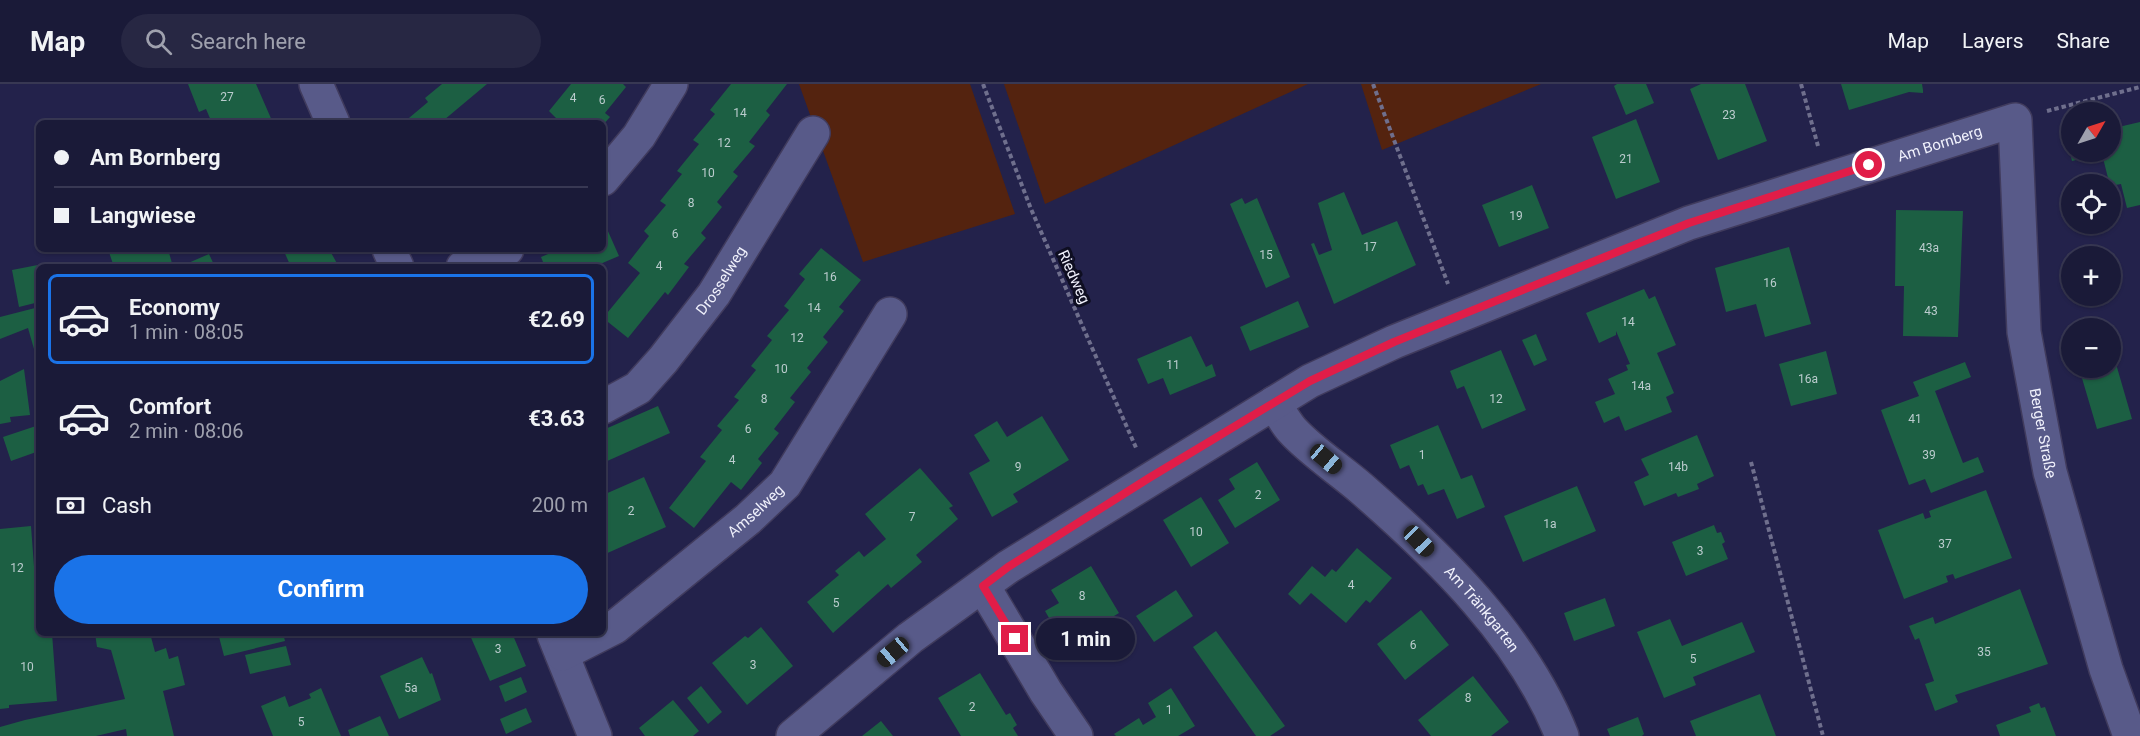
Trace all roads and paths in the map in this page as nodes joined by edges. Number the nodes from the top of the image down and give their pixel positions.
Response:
1 (316, 84) edge
2 (671, 84) edge
3 (983, 84) edge
4 (1373, 84) edge
5 (1801, 84) edge
6 (2140, 87) edge
7 (332, 120) edge
8 (2014, 120) junction
9 (813, 133) dead end
10 (606, 175) edge
11 (1827, 178) junction
12 (500, 252) edge
13 (470, 264) edge
14 (890, 314) dead end
15 (1461, 316) junction
16 (1274, 403) junction
17 (606, 405) edge
18 (1751, 462) dead end
19 (1149, 478) junction
20 (983, 586) junction
21 (606, 630) edge
22 (583, 636) edge
23 (558, 643) edge
24 (595, 736) edge
25 (793, 736) edge
26 (1076, 736) edge
27 (1562, 736) edge
28 (1823, 736) edge
29 (2130, 736) edge

1 - 7 street
2 - 10 street
3 - 19 path, Riedweg
4 - 15 path
5 - 11 path
6 - 8 path
8 - 11 street, Am Bornberg
8 - 29 street, Berger Straße
9 - 17 street, Drosselweg
11 - 15 street, Am Bornberg
12 - 13 street
14 - 21 street, Amselweg
15 - 16 street, Am Bornberg
16 - 19 street, Am Bornberg
16 - 27 street, Am Tränkgarten
18 - 28 path
19 - 20 street, Am Bornberg
20 - 25 street, Am Bornberg
20 - 26 street
22 - 23 street, Amselweg
23 - 24 street

